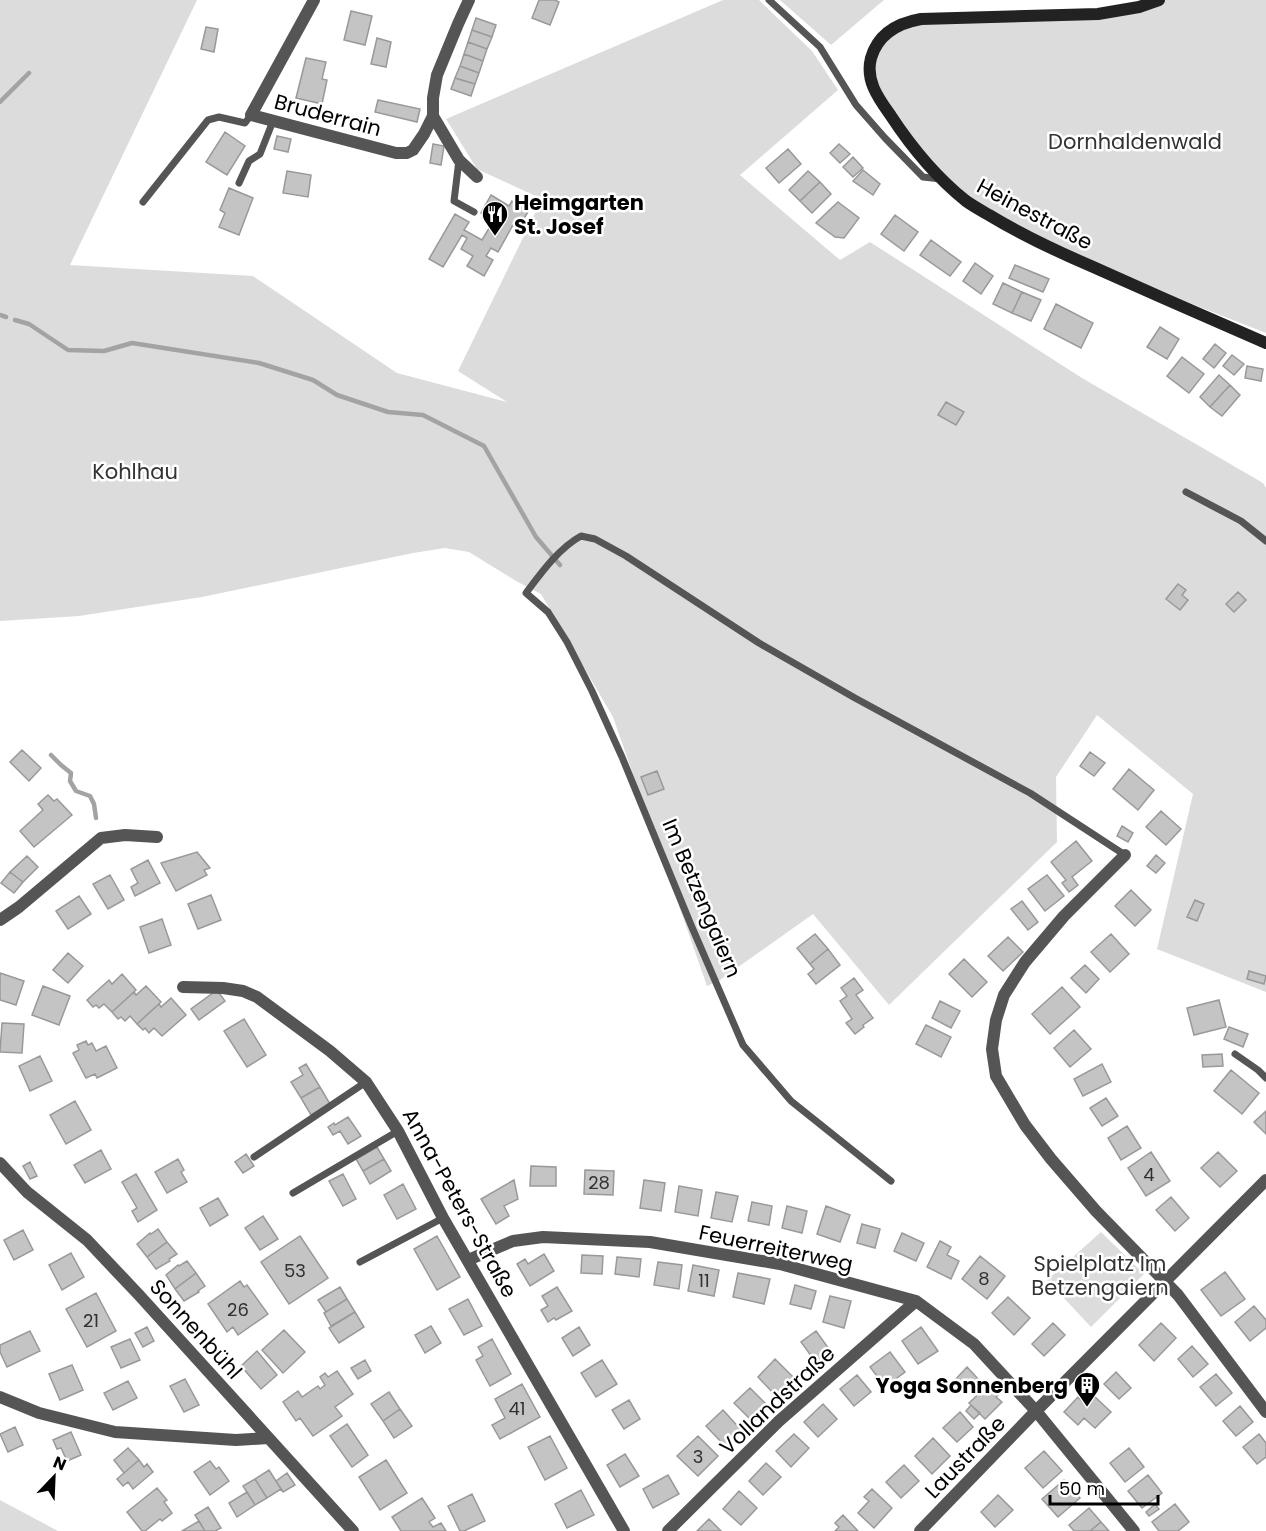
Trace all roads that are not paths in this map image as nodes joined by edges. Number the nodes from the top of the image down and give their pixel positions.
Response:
1 (314, 0) edge
2 (469, 0) edge
3 (769, 0) edge
4 (1159, 0) edge
5 (251, 115) junction
6 (433, 116) junction
7 (273, 121) junction
8 (459, 160) junction
9 (477, 177) dead end
10 (941, 178) junction
11 (239, 183) dead end
12 (143, 202) dead end
13 (474, 212) dead end
14 (1266, 343) edge
15 (1186, 492) dead end
16 (1266, 541) edge
17 (157, 837) dead end
18 (1125, 855) joint
19 (0, 920) edge
20 (183, 987) dead end
21 (1235, 1054) dead end
22 (1266, 1078) edge
23 (366, 1082) junction
24 (398, 1131) junction
25 (254, 1157) dead end
26 (0, 1163) edge
27 (1266, 1180) edge
28 (891, 1181) dead end
29 (293, 1192) dead end
30 (443, 1218) junction
31 (468, 1260) junction
32 (360, 1262) dead end
33 (1166, 1281) junction
34 (916, 1301) junction
35 (0, 1397) edge
36 (1264, 1407) edge
37 (1036, 1411) junction
38 (268, 1438) junction
39 (353, 1531) edge
40 (624, 1531) edge
41 (668, 1531) edge
42 (920, 1531) edge
43 (1134, 1531) edge

1 - 5 street, Bruderrain
2 - 6 street, Bruderrain
3 - 10 lane
4 - 10 main road, Heinestraße
5 - 7 street, Bruderrain
5 - 12 lane
6 - 7 street, Bruderrain
6 - 8 street
7 - 11 lane
8 - 9 street
8 - 13 lane
10 - 14 main road, Heinestraße
15 - 16 lane
17 - 19 street
18 - 28 lane, Im Betzengaiern
18 - 33 street
20 - 23 street, Anna-Peters-Straße
21 - 22 lane
23 - 24 street, Anna-Peters-Straße
23 - 25 lane
24 - 29 lane
24 - 30 street, Anna-Peters-Straße
26 - 38 street, Sonnenbühl
27 - 33 street, Laustraße
30 - 31 street, Anna-Peters-Straße
30 - 32 lane
31 - 34 street, Feuerreiterweg
31 - 40 street, Anna-Peters-Straße
33 - 36 street
33 - 37 street, Laustraße
34 - 37 street, Feuerreiterweg
34 - 41 street, Vollandstraße
35 - 38 street
37 - 42 street, Laustraße
37 - 43 street, Feuerreiterweg
38 - 39 street, Sonnenbühl

